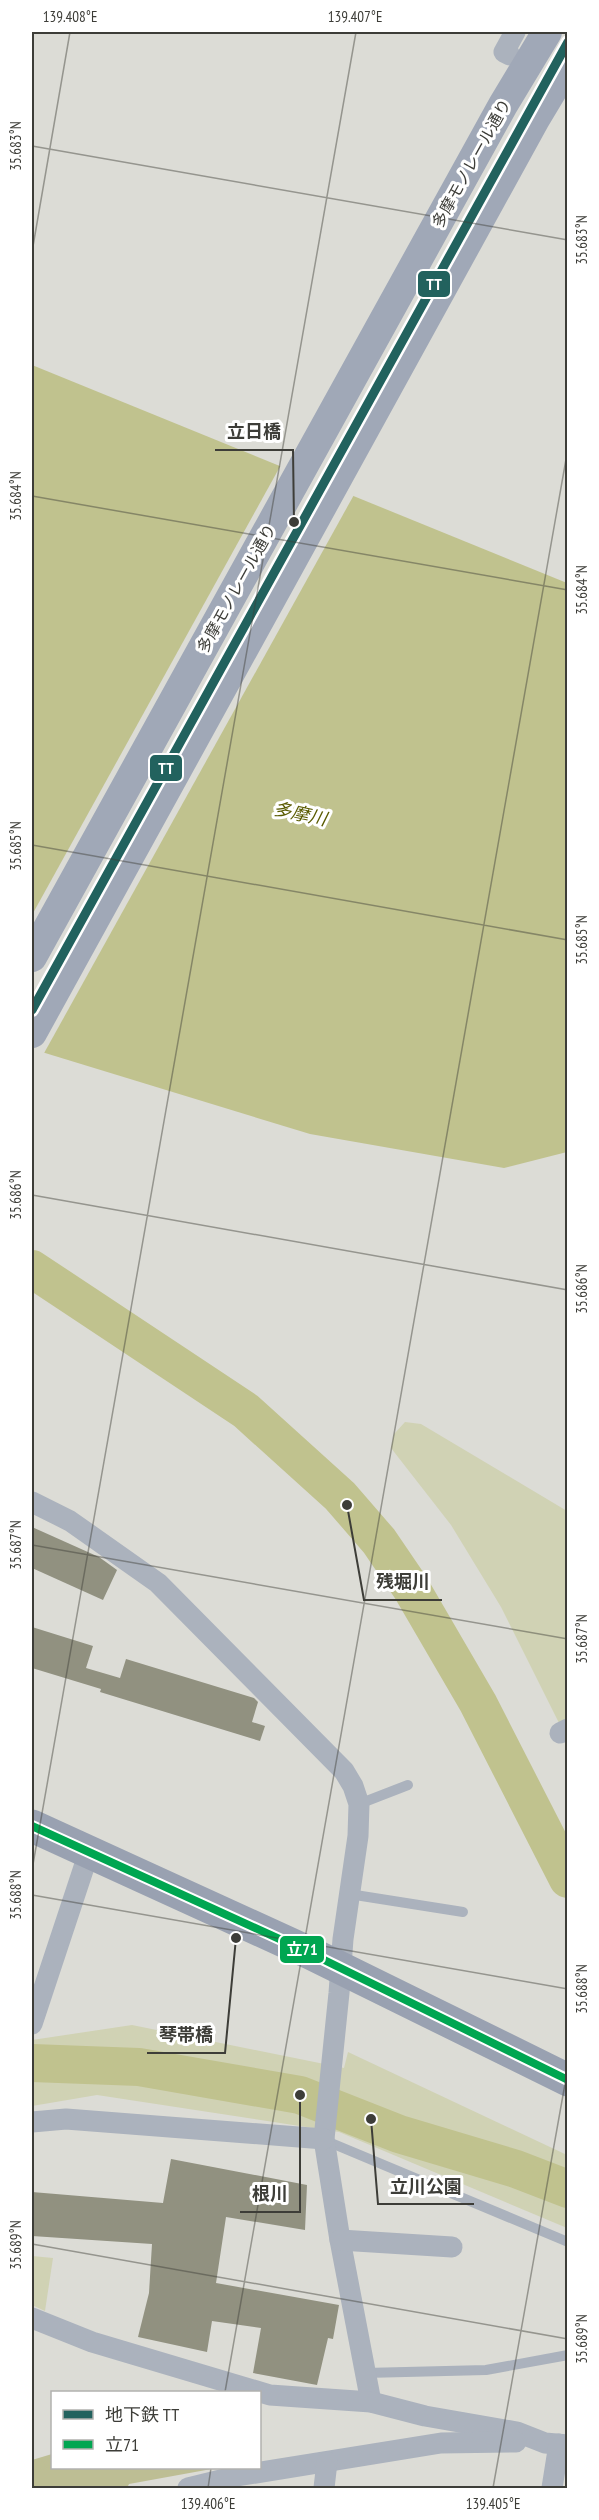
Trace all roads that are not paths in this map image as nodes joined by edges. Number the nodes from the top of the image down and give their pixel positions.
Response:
1 (515, 32) edge
2 (547, 32) edge
3 (510, 55) dead end
4 (567, 64) edge
5 (32, 957) edge
6 (32, 1033) edge
7 (32, 1502) edge
8 (408, 1785) dead end
9 (359, 1804) junction
10 (32, 1826) edge
11 (89, 1852) junction
12 (349, 1894) junction
13 (463, 1912) dead end
14 (341, 1968) junction
15 (34, 2013) edge
16 (567, 2080) edge
17 (32, 2122) edge
18 (324, 2139) junction
19 (340, 2240) junction
20 (567, 2242) edge
21 (452, 2247) dead end
22 (32, 2318) edge
23 (567, 2355) edge
24 (365, 2373) junction
25 (257, 2391) edge
26 (261, 2392) edge
27 (371, 2402) junction
28 (557, 2444) edge
29 (327, 2462) junction
30 (188, 2488) edge
31 (324, 2488) edge
32 (552, 2488) edge

1 - 3 street
2 - 5 main road, 多摩モノレール通り
4 - 6 main road, 多摩モノレール通り
7 - 9 street
8 - 9 lane
9 - 12 street
10 - 11 main road
11 - 14 main road
11 - 15 street
12 - 13 lane
12 - 14 street
14 - 16 main road
14 - 18 street
17 - 18 street
18 - 19 street
18 - 20 lane
19 - 21 street
19 - 24 street
22 - 25 street
23 - 24 lane
24 - 27 street
26 - 27 street
27 - 28 street
28 - 29 street
28 - 32 street
29 - 30 street
29 - 31 street

